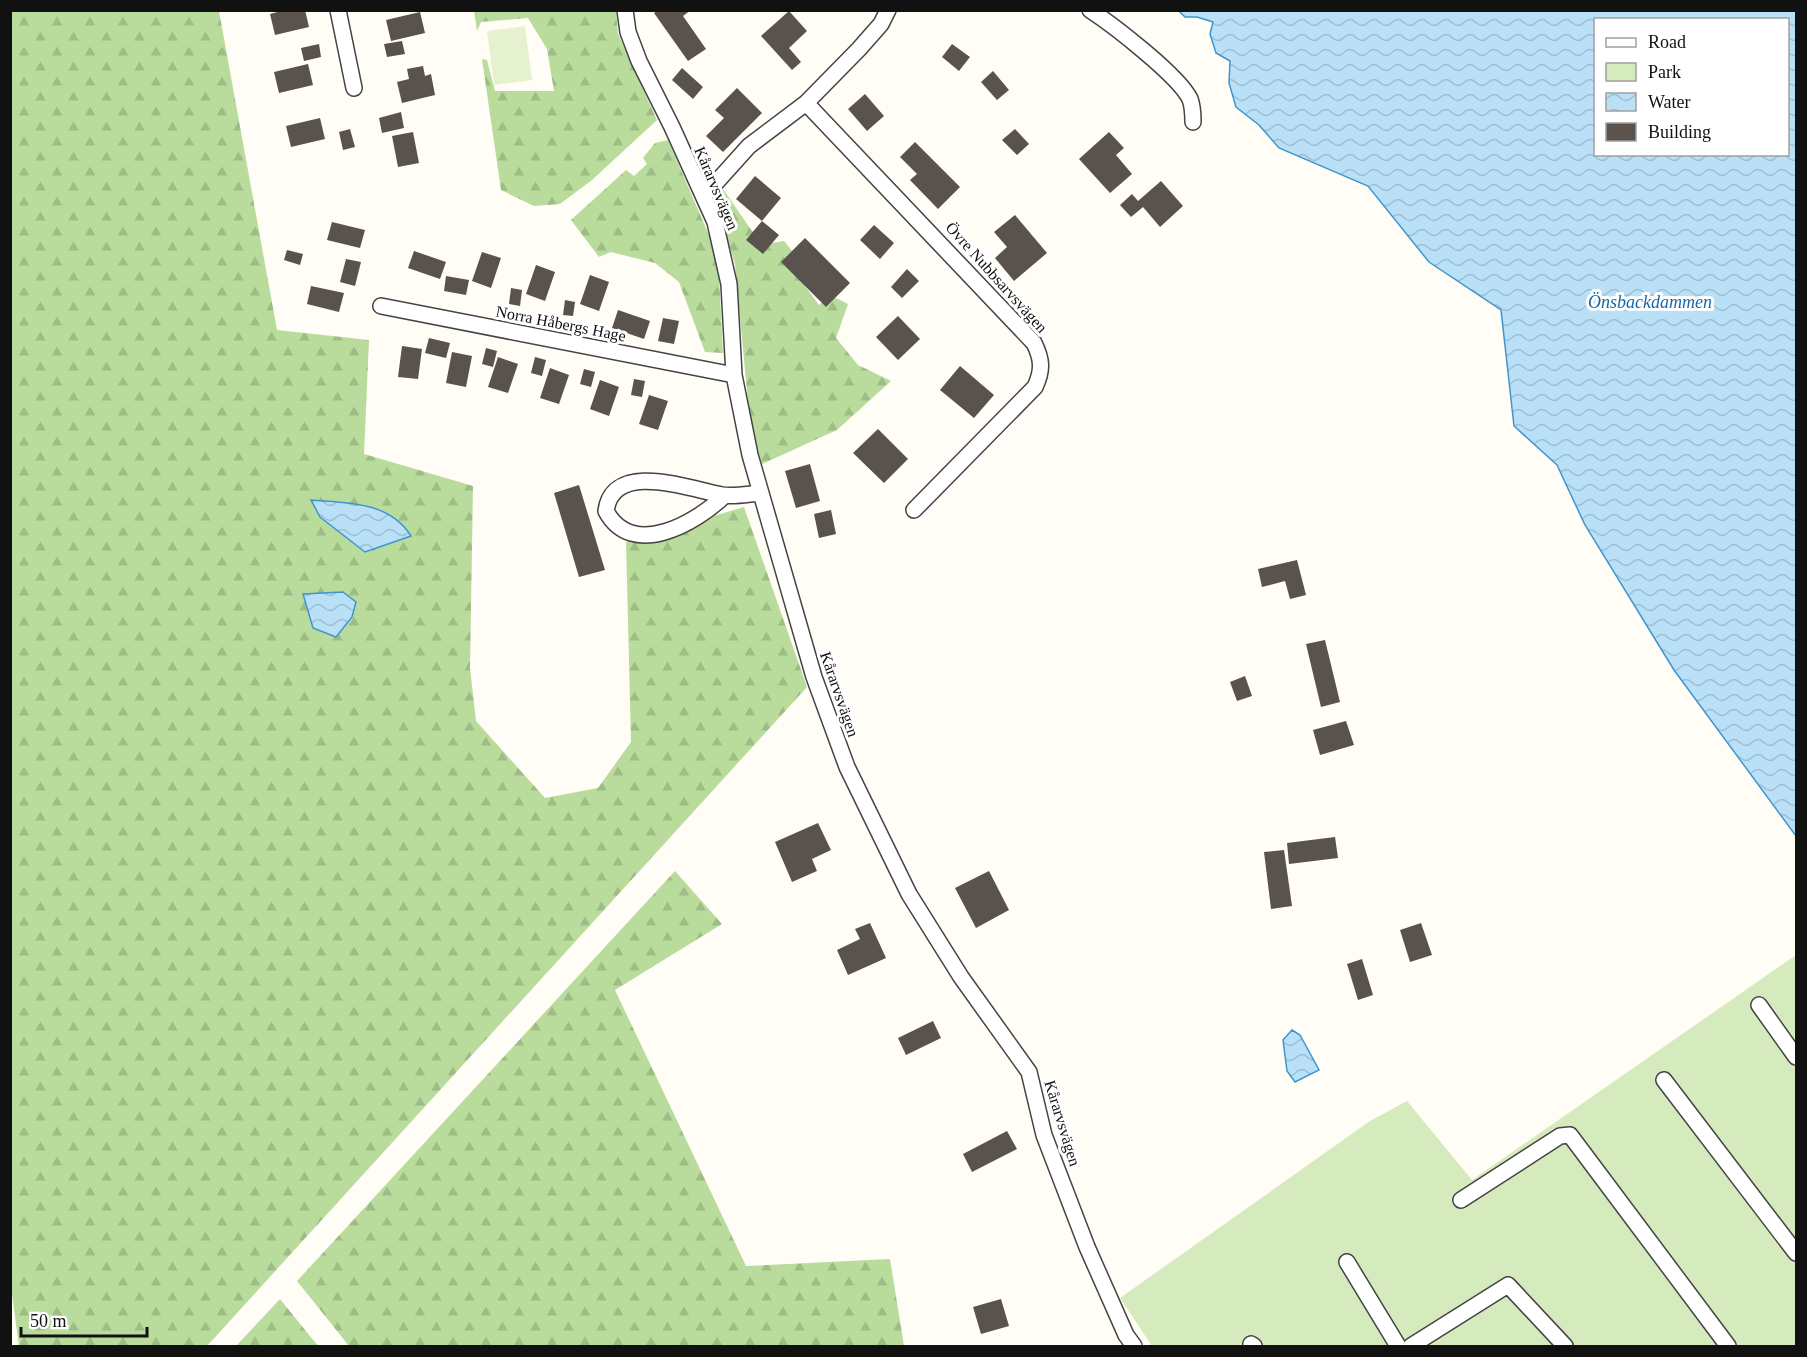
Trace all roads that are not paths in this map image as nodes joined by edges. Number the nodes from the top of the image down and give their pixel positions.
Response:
1 (338, 10) edge
2 (625, 10) edge
3 (888, 10) edge
4 (1090, 10) edge
5 (354, 88) dead end
6 (806, 103) junction
7 (1193, 122) dead end
8 (704, 195) junction
9 (381, 306) dead end
10 (734, 375) junction
11 (760, 493) junction
12 (724, 496) junction
13 (914, 510) dead end
14 (1759, 1005) dead end
15 (1797, 1057) edge
16 (1664, 1080) dead end
17 (1461, 1200) dead end
18 (1797, 1253) edge
19 (1347, 1262) dead end
20 (1134, 1347) edge
21 (1398, 1347) edge
22 (1411, 1347) edge
23 (1565, 1347) edge
24 (1728, 1347) edge

1 - 5 street
2 - 8 street, Kårarvsvägen
3 - 6 street
4 - 7 street
6 - 8 street
6 - 13 street, Övre Nubbsarvsvägen
8 - 10 street, Kårarvsvägen
9 - 10 street, Norra Håbergs Hage
10 - 11 street, Kårarvsvägen
11 - 12 street
11 - 20 street, Kårarvsvägen
12 - 12 street
14 - 15 street
16 - 18 street
17 - 24 street
19 - 21 street
22 - 23 street

